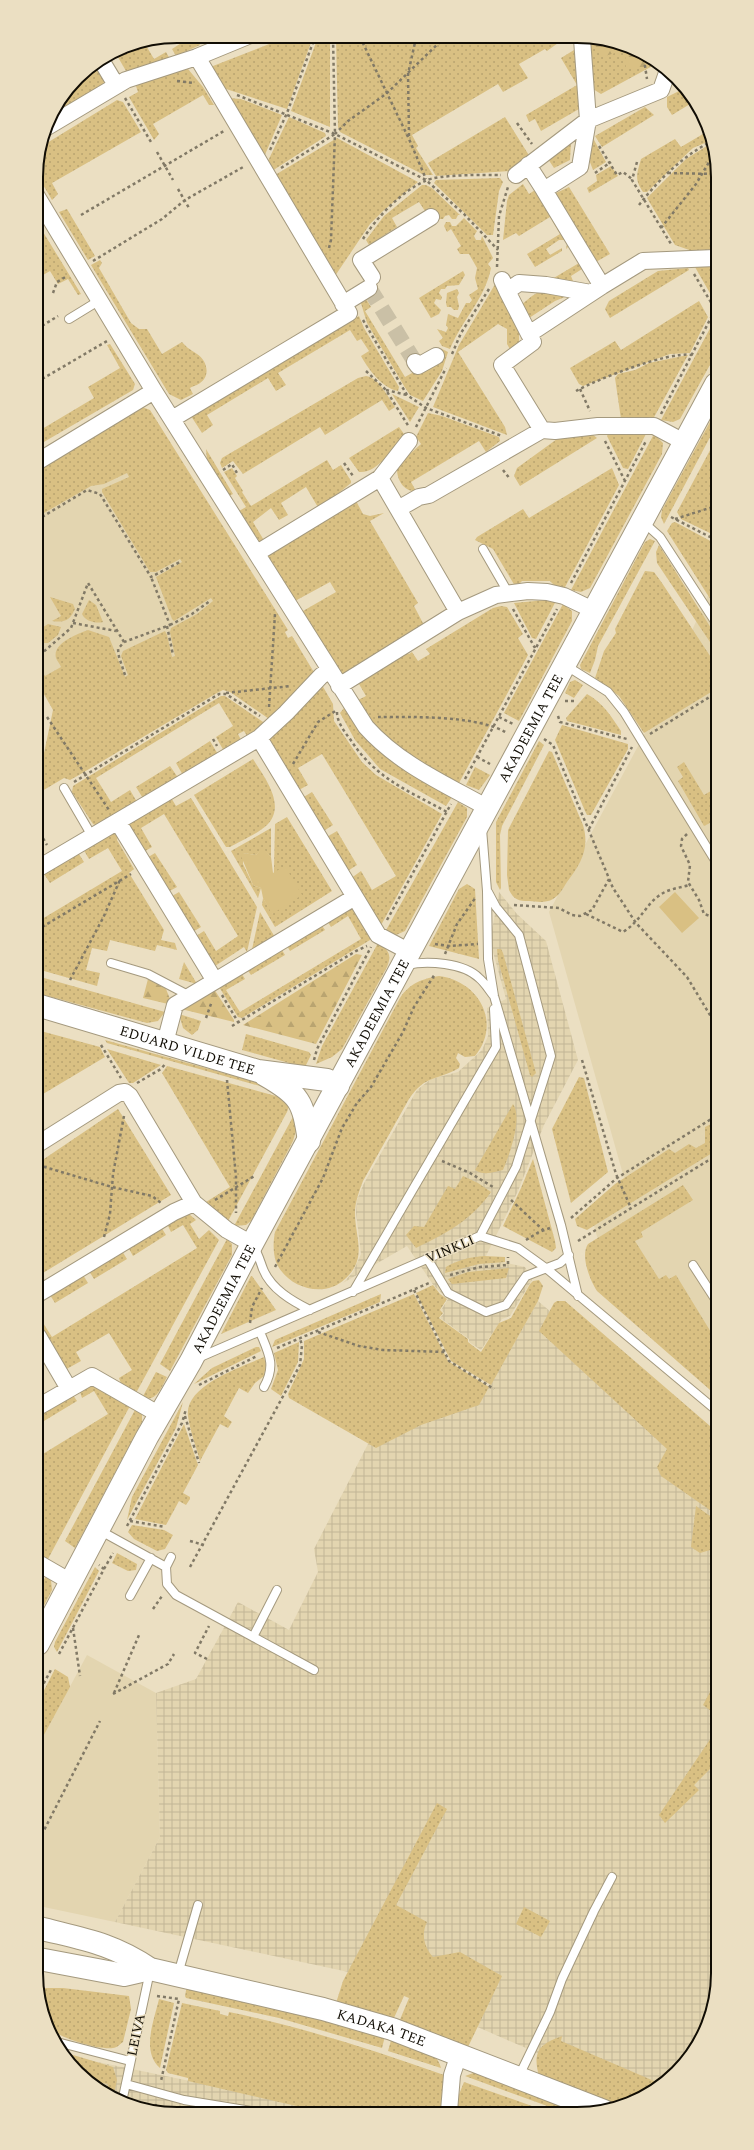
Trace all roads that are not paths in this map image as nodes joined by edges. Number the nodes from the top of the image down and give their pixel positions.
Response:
1 (231, 43) edge
2 (582, 43) edge
3 (197, 57) junction
4 (104, 65) edge
5 (666, 77) edge
6 (120, 90) junction
7 (588, 120) junction
8 (54, 124) edge
9 (544, 190) junction
10 (43, 206) edge
11 (431, 217) dead end
12 (711, 258) edge
13 (597, 290) junction
14 (100, 300) junction
15 (344, 304) junction
16 (69, 319) dead end
17 (529, 334) junction
18 (436, 356) dead end
19 (415, 362) dead end
20 (154, 391) junction
21 (711, 393) edge
22 (172, 418) junction
23 (542, 430) junction
24 (411, 437) road end
25 (684, 442) junction
26 (43, 458) edge
27 (380, 478) junction
28 (398, 509) junction
29 (642, 521) junction
30 (483, 549) dead end
31 (257, 553) junction
32 (509, 594) junction
33 (593, 610) junction
34 (458, 612) junction
35 (711, 615) edge
36 (565, 665) junction
37 (329, 670) junction
38 (339, 686) junction
39 (259, 738) junction
40 (64, 788) road end
41 (485, 814) junction
42 (118, 822) junction
43 (92, 836) junction
44 (711, 854) edge
45 (43, 865) edge
46 (487, 891) junction
47 (355, 897) junction
48 (406, 959) junction
49 (111, 963) dead end
50 (214, 981) junction
51 (190, 996) junction
52 (494, 996) junction
53 (43, 1007) edge
54 (165, 1053) junction
55 (258, 1071) junction
56 (338, 1086) junction
57 (531, 1121) junction
58 (43, 1141) edge
59 (310, 1141) junction
60 (197, 1205) junction
61 (480, 1236) junction
62 (252, 1244) junction
63 (569, 1254) junction
64 (427, 1258) junction
65 (693, 1264) dead end
66 (547, 1269) junction
67 (43, 1291) edge
68 (353, 1292) junction
69 (711, 1292) edge
70 (578, 1296) junction
71 (310, 1310) junction
72 (260, 1332) junction
73 (43, 1345) edge
74 (192, 1361) junction
75 (264, 1387) dead end
76 (69, 1389) junction
77 (43, 1404) edge
78 (711, 1407) edge
79 (160, 1415) junction
80 (99, 1530) junction
81 (171, 1557) dead end
82 (151, 1558) junction
83 (43, 1566) edge
84 (166, 1567) junction
85 (71, 1582) junction
86 (277, 1590) dead end
87 (130, 1596) dead end
88 (43, 1635) edge
89 (253, 1637) junction
90 (314, 1670) dead end
91 (612, 1877) dead end
92 (198, 1905) dead end
93 (43, 1929) edge
94 (98, 1942) junction
95 (43, 1960) edge
96 (74, 1966) junction
97 (150, 1969) junction
98 (178, 1974) junction
99 (63, 2043) edge
100 (460, 2054) junction
101 (130, 2061) junction
102 (519, 2076) junction
103 (126, 2084) junction
104 (123, 2095) edge
105 (592, 2106) edge
106 (226, 2107) edge
107 (448, 2107) edge

1 - 3 street
2 - 7 street
3 - 6 street
3 - 15 street
4 - 6 street
5 - 7 street
6 - 8 street
7 - 9 street
7 - 9 street
9 - 13 street
10 - 14 street
11 - 15 street
12 - 13 street
13 - 17 street
13 - 17 street
14 - 16 lane
14 - 20 street
15 - 22 street
17 - 23 street
18 - 19 street
20 - 22 street
20 - 26 street
21 - 25 main road, AKADEEMIA TEE
22 - 31 street
23 - 25 street
23 - 28 street
24 - 27 street
25 - 29 main road, AKADEEMIA TEE
27 - 28 street
27 - 31 street
28 - 34 street
29 - 33 main road, AKADEEMIA TEE
29 - 35 lane
30 - 32 lane
31 - 37 street
32 - 33 street
32 - 34 street
33 - 36 main road, AKADEEMIA TEE
34 - 38 street
36 - 41 main road, AKADEEMIA TEE
36 - 44 lane
37 - 38 street
37 - 39 street
38 - 41 street
39 - 42 street
39 - 47 street
40 - 43 lane
41 - 46 lane
41 - 48 main road, AKADEEMIA TEE
42 - 43 street
42 - 50 street
43 - 45 street
46 - 52 lane
46 - 57 lane
47 - 48 street
47 - 50 street
48 - 52 lane
48 - 56 main road, AKADEEMIA TEE
49 - 51 lane
50 - 51 street
51 - 54 street
52 - 57 lane
52 - 68 lane
53 - 54 main road, EDUARD VILDE TEE
54 - 55 main road, EDUARD VILDE TEE
55 - 56 main road, EDUARD VILDE TEE
55 - 59 main road
56 - 59 main road, AKADEEMIA TEE
57 - 61 lane
57 - 63 lane
58 - 60 street
59 - 62 main road, AKADEEMIA TEE
60 - 62 street
60 - 67 street
61 - 64 lane, VINKLI
61 - 66 lane, VINKLI
62 - 71 lane
62 - 74 main road, AKADEEMIA TEE
63 - 66 lane
63 - 70 lane
64 - 66 lane
64 - 68 lane, VINKLI
65 - 69 lane
66 - 70 lane, VINKLI
68 - 71 lane, VINKLI
70 - 78 lane, VINKLI
71 - 72 lane, VINKLI
72 - 74 lane, VINKLI
72 - 75 lane
73 - 76 street
74 - 79 main road, AKADEEMIA TEE
76 - 77 street
76 - 79 street
79 - 80 main road, AKADEEMIA TEE
80 - 82 lane
80 - 85 main road, AKADEEMIA TEE
81 - 84 lane
82 - 84 lane
82 - 87 lane
83 - 85 street
84 - 89 lane
85 - 88 main road, AKADEEMIA TEE
86 - 89 lane
89 - 90 lane
91 - 102 lane
92 - 98 lane
93 - 94 main road, KADAKA TEE
94 - 96 main road
94 - 97 main road, KADAKA TEE
95 - 96 main road, KADAKA TEE
96 - 97 main road, KADAKA TEE
97 - 98 main road, KADAKA TEE
97 - 101 lane, LEIVA
98 - 100 main road, KADAKA TEE
99 - 101 lane
100 - 102 main road, KADAKA TEE
100 - 107 street
101 - 103 lane, LEIVA
102 - 105 main road, KADAKA TEE
103 - 104 lane, LEIVA
103 - 106 lane

